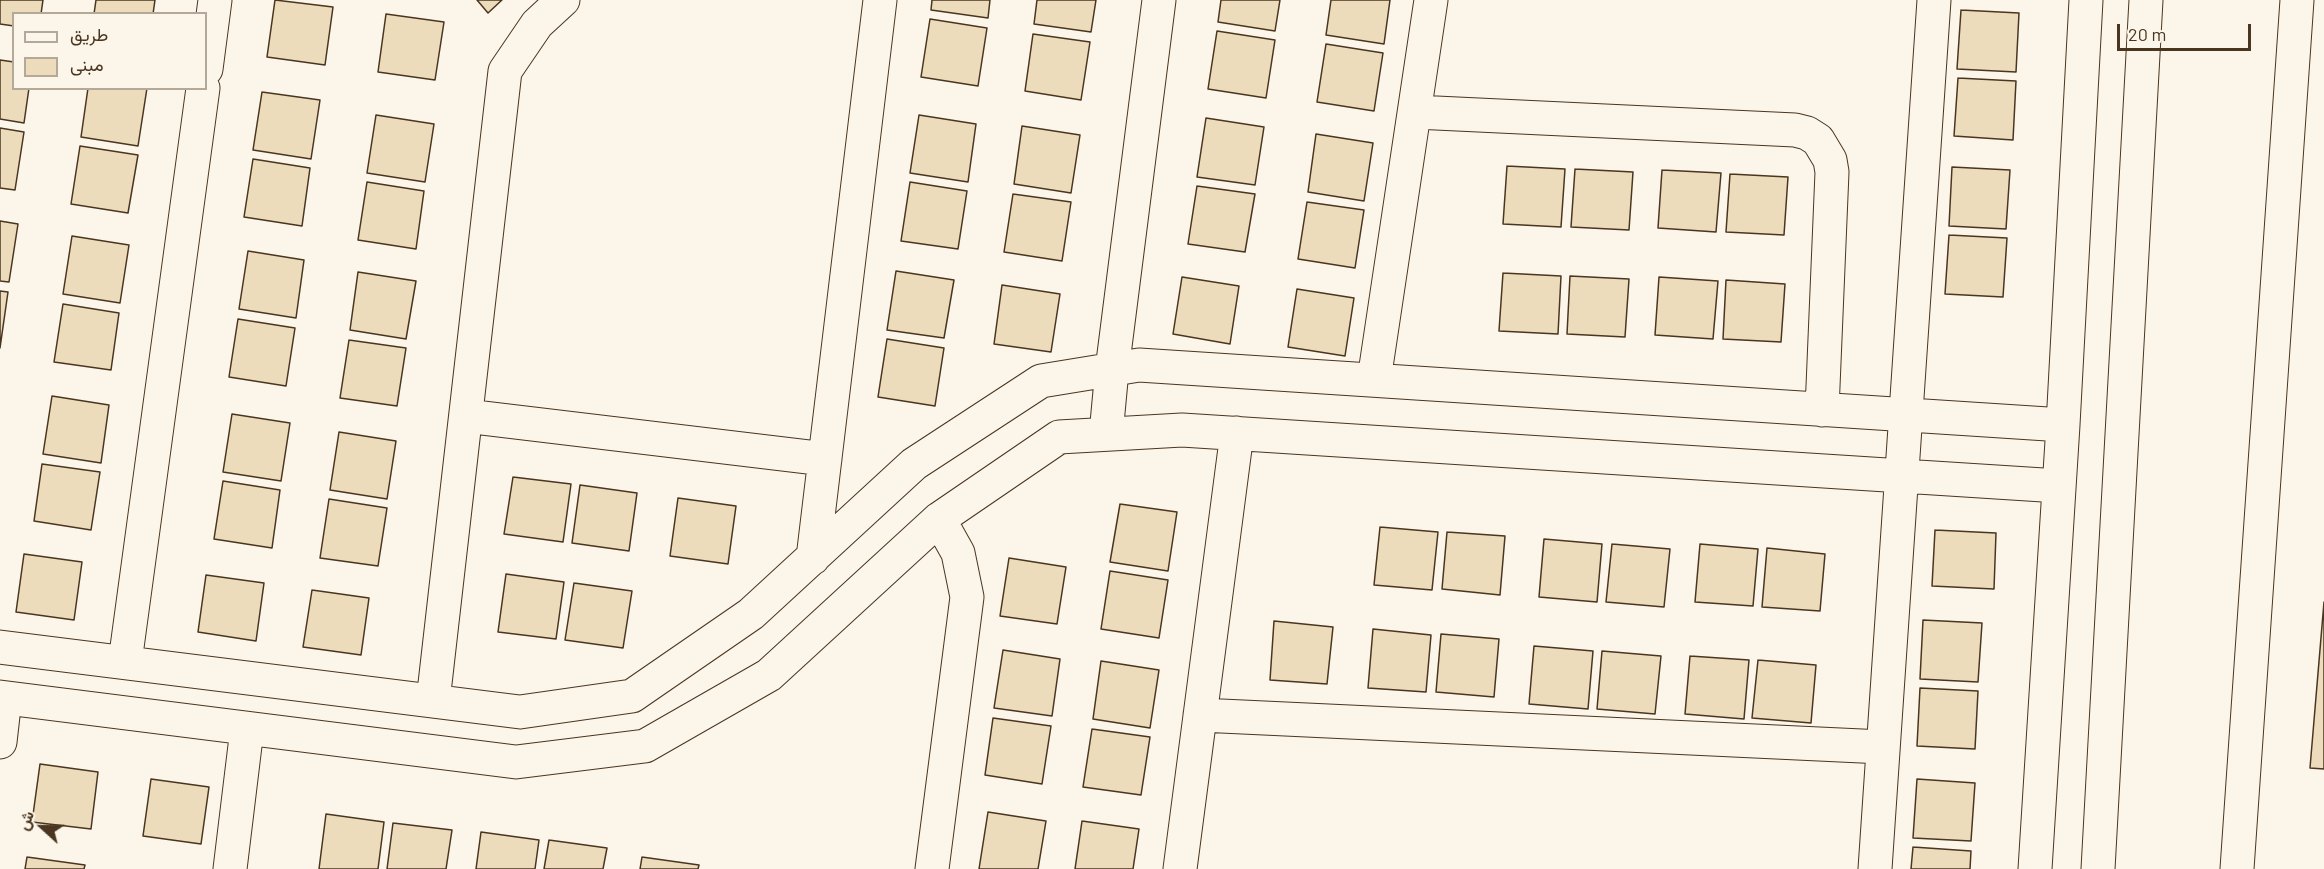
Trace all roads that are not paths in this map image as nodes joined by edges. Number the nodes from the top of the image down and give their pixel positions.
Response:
1 (215, 0) edge
2 (563, 0) edge
3 (880, 0) edge
4 (1159, 0) edge
5 (1431, 0) edge
6 (1934, 0) edge
7 (2086, 0) edge
8 (2146, 0) edge
9 (2297, 0) edge
10 (207, 61) edge
11 (203, 90) edge
12 (1414, 112) junction
13 (1112, 370) junction
14 (1374, 380) junction
15 (1822, 410) junction
16 (466, 416) junction
17 (1905, 416) junction
18 (2063, 425) junction
19 (1106, 434) junction
20 (1237, 434) junction
21 (825, 459) junction
22 (1901, 476) junction
23 (2059, 486) junction
24 (939, 519) junction
25 (813, 558) junction
26 (0, 647) edge
27 (125, 662) junction
28 (3, 698) edge
29 (433, 701) junction
30 (1200, 716) junction
31 (247, 729) junction
32 (0, 742) edge
33 (1883, 747) junction
34 (230, 869) edge
35 (932, 869) edge
36 (1180, 869) edge
37 (1875, 869) edge
38 (2035, 869) edge
39 (2098, 869) edge
40 (2237, 869) edge

1 - 10 street
2 - 16 street
3 - 21 street
4 - 13 street
5 - 12 street
6 - 17 street
7 - 18 street
8 - 39 street
9 - 40 street
11 - 27 street
12 - 14 street
12 - 15 street
13 - 14 street
13 - 19 street
13 - 25 street
14 - 15 street
15 - 17 street
16 - 21 street
16 - 29 street
17 - 18 street
17 - 22 street
18 - 23 street
19 - 20 street
19 - 24 street
20 - 22 street
20 - 30 street
21 - 25 street
22 - 23 street
22 - 33 street
23 - 38 street
24 - 31 street
24 - 35 street
25 - 29 street
26 - 27 street
27 - 29 street
28 - 31 street
28 - 32 street
30 - 33 street
30 - 36 street
31 - 34 street
33 - 37 street

